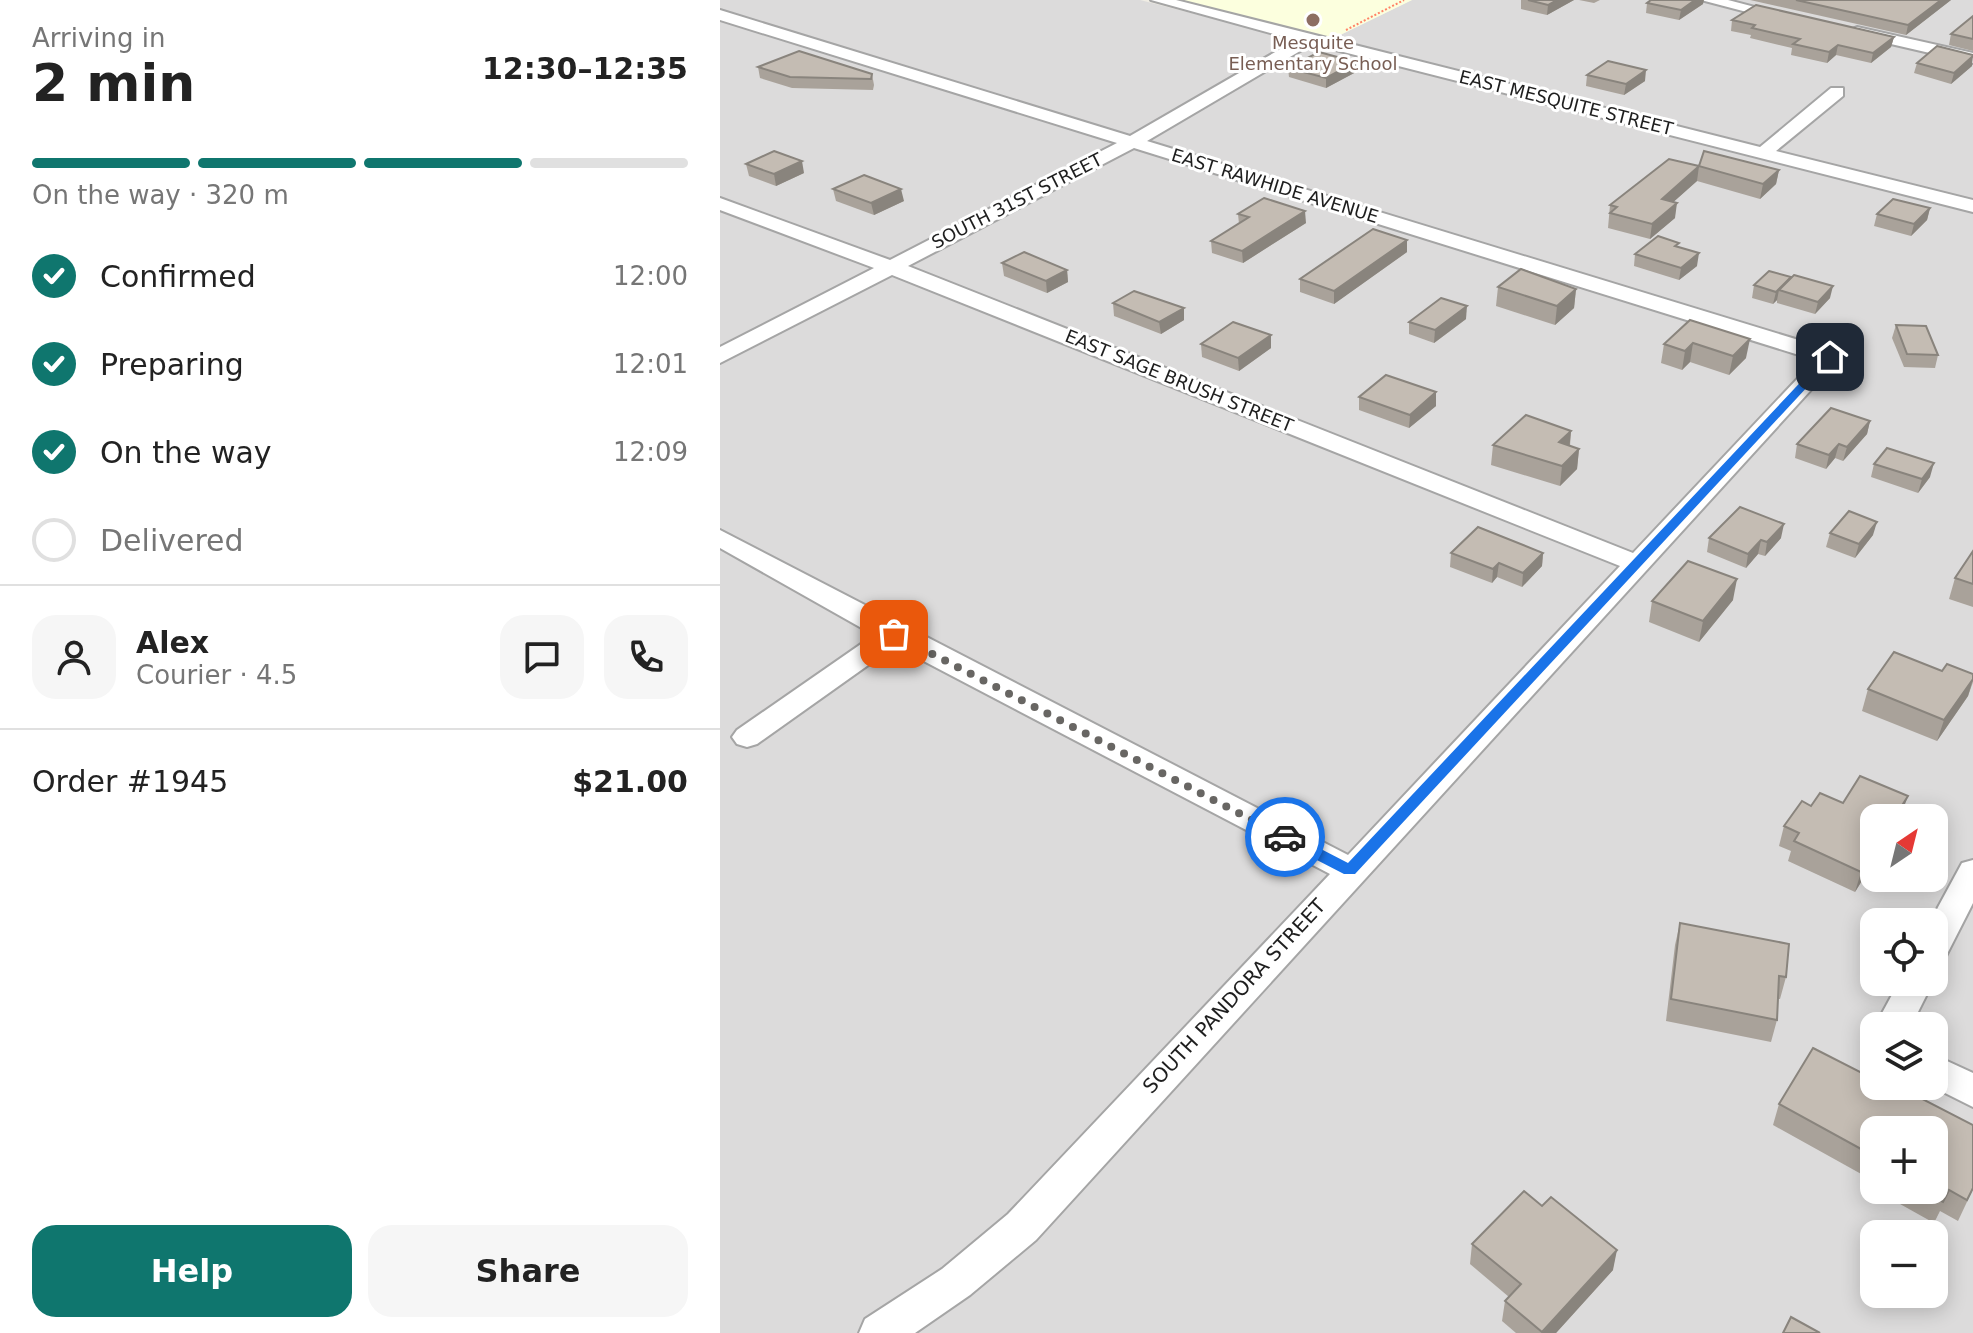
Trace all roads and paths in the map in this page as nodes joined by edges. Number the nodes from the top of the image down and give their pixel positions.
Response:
1 (1158, 0) edge
2 (1404, 0) edge
3 (1708, 0) edge
4 (720, 15) edge
5 (1798, 19) edge
6 (1842, 29) edge
7 (1345, 31) dead end
8 (1310, 38) junction
9 (1973, 58) edge
10 (1837, 92) dead end
11 (1132, 142) junction
12 (1763, 153) junction
13 (720, 204) edge
14 (1973, 206) edge
15 (891, 267) junction
16 (720, 356) edge
17 (1830, 357) joint
18 (720, 538) edge
19 (1635, 563) junction
20 (894, 634) junction
21 (747, 737) dead end
22 (1350, 870) junction
23 (1973, 872) edge
24 (1948, 920) edge
25 (1948, 1078) edge
26 (1973, 1091) edge
27 (880, 1333) edge

1 - 8 street, EAST MESQUITE STREET
2 - 7 path
3 - 5 street
4 - 11 street, EAST RAWHIDE AVENUE
6 - 9 street
8 - 11 street, SOUTH 31ST STREET
8 - 12 street, EAST MESQUITE STREET
10 - 12 street
11 - 15 street, SOUTH 31ST STREET
11 - 17 street, EAST RAWHIDE AVENUE
12 - 14 street, EAST MESQUITE STREET
13 - 15 street, EAST SAGE BRUSH STREET
15 - 16 street, SOUTH 31ST STREET
15 - 19 street, EAST SAGE BRUSH STREET
17 - 19 street, SOUTH PANDORA STREET
18 - 20 street
19 - 22 street, SOUTH PANDORA STREET
20 - 21 street
20 - 22 street
22 - 27 street, SOUTH PANDORA STREET
23 - 24 street
25 - 26 street

